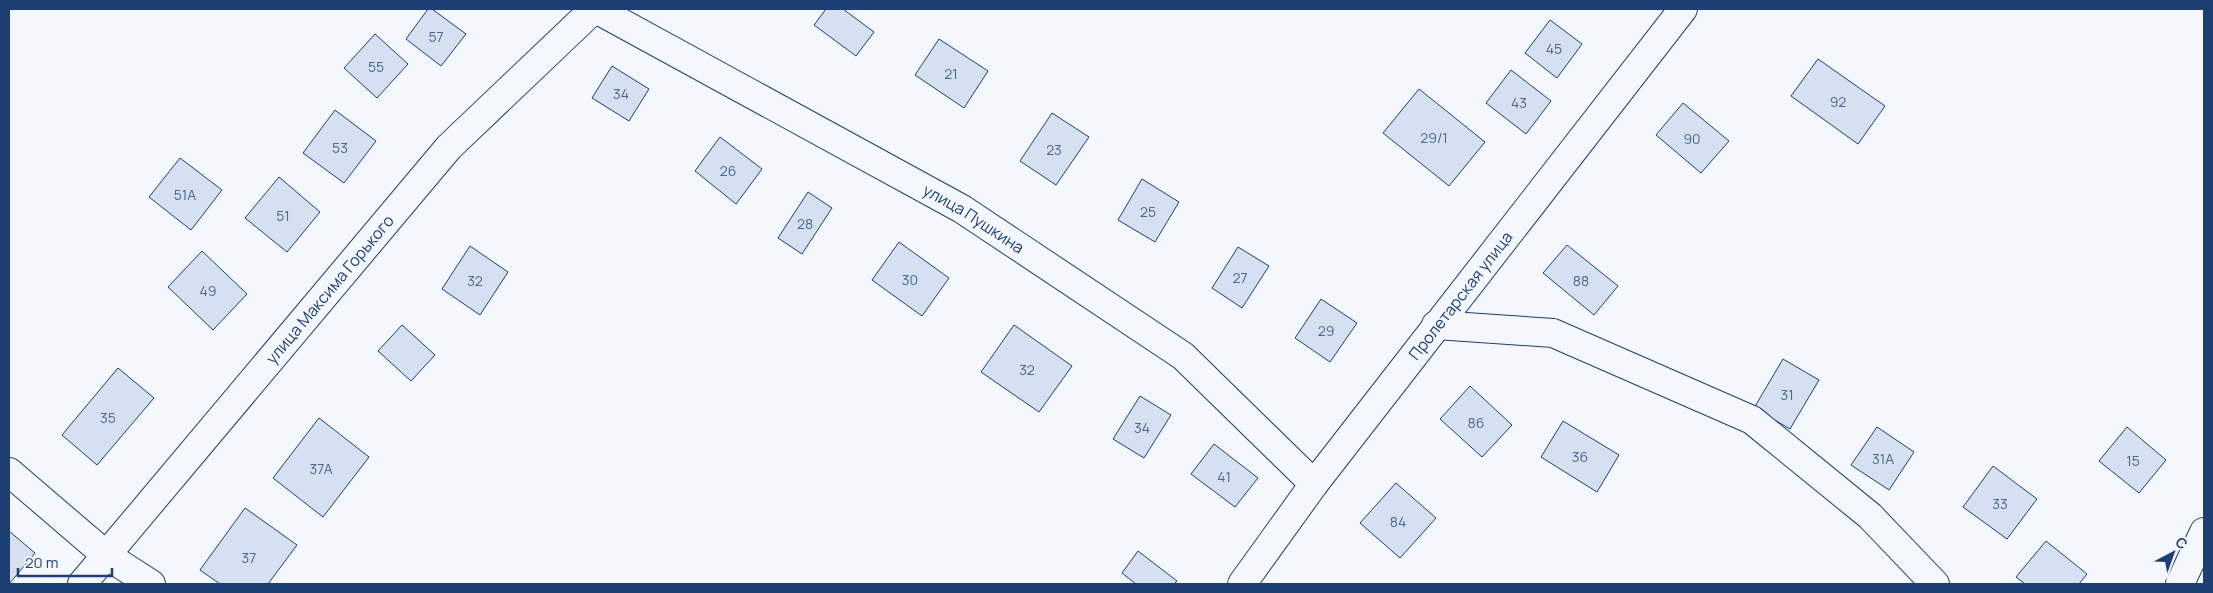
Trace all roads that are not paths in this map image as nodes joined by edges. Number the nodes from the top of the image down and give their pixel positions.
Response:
1 (595, 9) edge
2 (1683, 9) edge
3 (1436, 325) junction
4 (9, 472) edge
5 (1314, 484) junction
6 (2204, 532) edge
7 (106, 555) junction
8 (82, 584) edge
9 (151, 584) edge
10 (1242, 584) edge
11 (1935, 584) edge
12 (2180, 584) edge

1 - 5 street, улица Пушкина
1 - 7 street, улица Максима Горького
2 - 3 street, Пролетарская улица
3 - 5 street, Пролетарская улица
3 - 11 street
4 - 7 street
5 - 10 street, Пролетарская улица
6 - 12 street
7 - 8 street, улица Максима Горького
7 - 9 street

